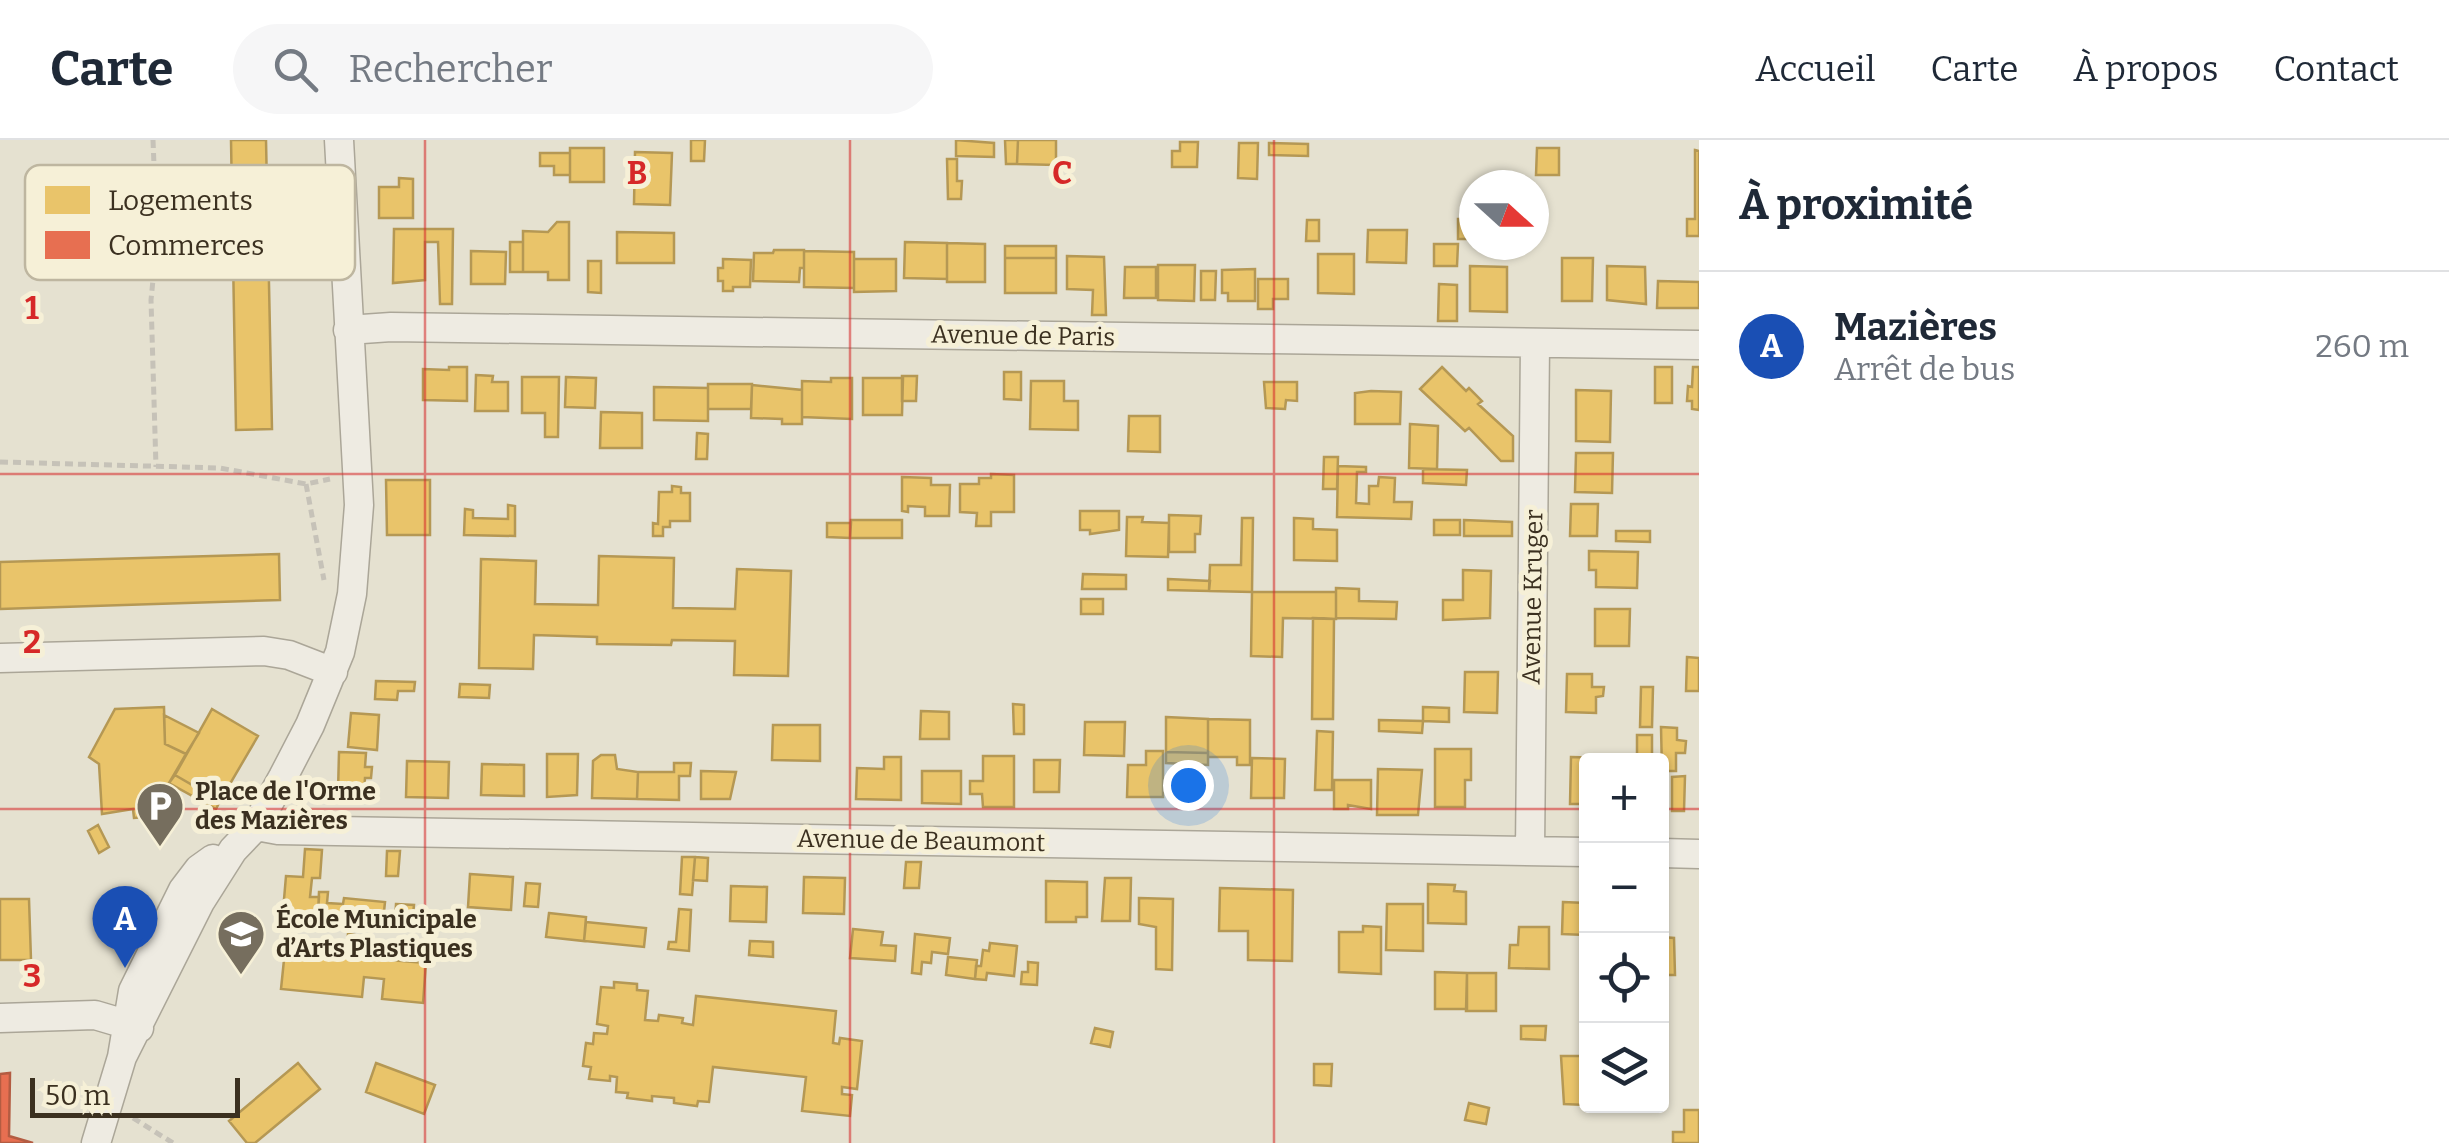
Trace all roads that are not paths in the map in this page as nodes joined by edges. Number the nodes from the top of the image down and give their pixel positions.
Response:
1 (339, 140) edge
2 (340, 165) edge
3 (346, 280) edge
4 (348, 330) junction
5 (1535, 344) junction
6 (1699, 346) edge
7 (0, 658) edge
8 (333, 672) junction
9 (256, 826) junction
10 (233, 850) junction
11 (1530, 851) junction
12 (1579, 852) edge
13 (1669, 853) edge
14 (1699, 854) edge
15 (0, 1018) edge
16 (132, 1026) junction
17 (122, 1057) junction
18 (96, 1143) edge

1 - 2 street
3 - 4 street
4 - 5 street, Avenue de Paris
4 - 8 street
5 - 6 street, Avenue de Paris
5 - 11 street, Avenue Kruger
7 - 8 street
8 - 9 street
9 - 10 street
9 - 11 street, Avenue de Beaumont
10 - 16 street
10 - 17 street
11 - 12 street, Avenue de Beaumont
13 - 14 street
15 - 16 street
16 - 17 street
17 - 18 street

